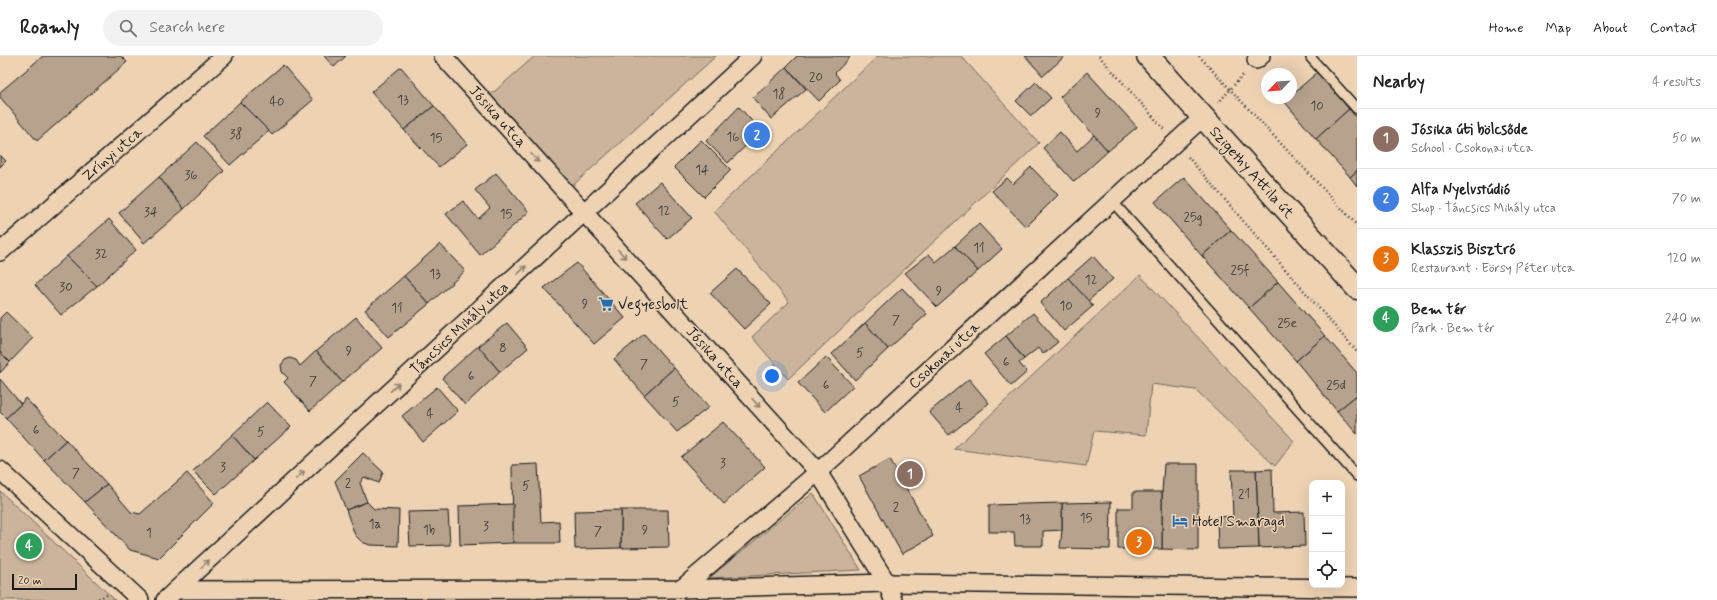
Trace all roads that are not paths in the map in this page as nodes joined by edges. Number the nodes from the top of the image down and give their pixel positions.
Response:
1 (224, 56) edge
2 (443, 56) edge
3 (753, 56) edge
4 (1148, 56) edge
5 (1311, 58) dead end
6 (1357, 109) edge
7 (1203, 118) junction
8 (1112, 201) junction
9 (584, 212) junction
10 (0, 252) edge
11 (1357, 288) edge
12 (0, 470) edge
13 (818, 472) junction
14 (1357, 476) edge
15 (887, 583) junction
16 (1357, 588) edge
17 (681, 589) junction
18 (171, 595) edge
19 (140, 600) edge
20 (893, 600) edge

1 - 10 street, Zrínyi utca
2 -> 9 street, Jósika utca
3 - 9 street, Táncsics Mihály utca
4 - 7 street, Szigethy Attila út
5 - 6 lane
7 - 8 street, Csokonai utca
7 - 11 street, Szigethy Attila út
8 - 13 street, Csokonai utca
8 - 14 lane
9 -> 13 street, Jósika utca
18 -> 9 street, Táncsics Mihály utca
12 - 19 street
13 - 15 street, Jósika utca
13 - 17 street, Csokonai utca
15 - 16 street
15 - 17 street
15 - 20 street, Jósika utca
17 - 18 street

